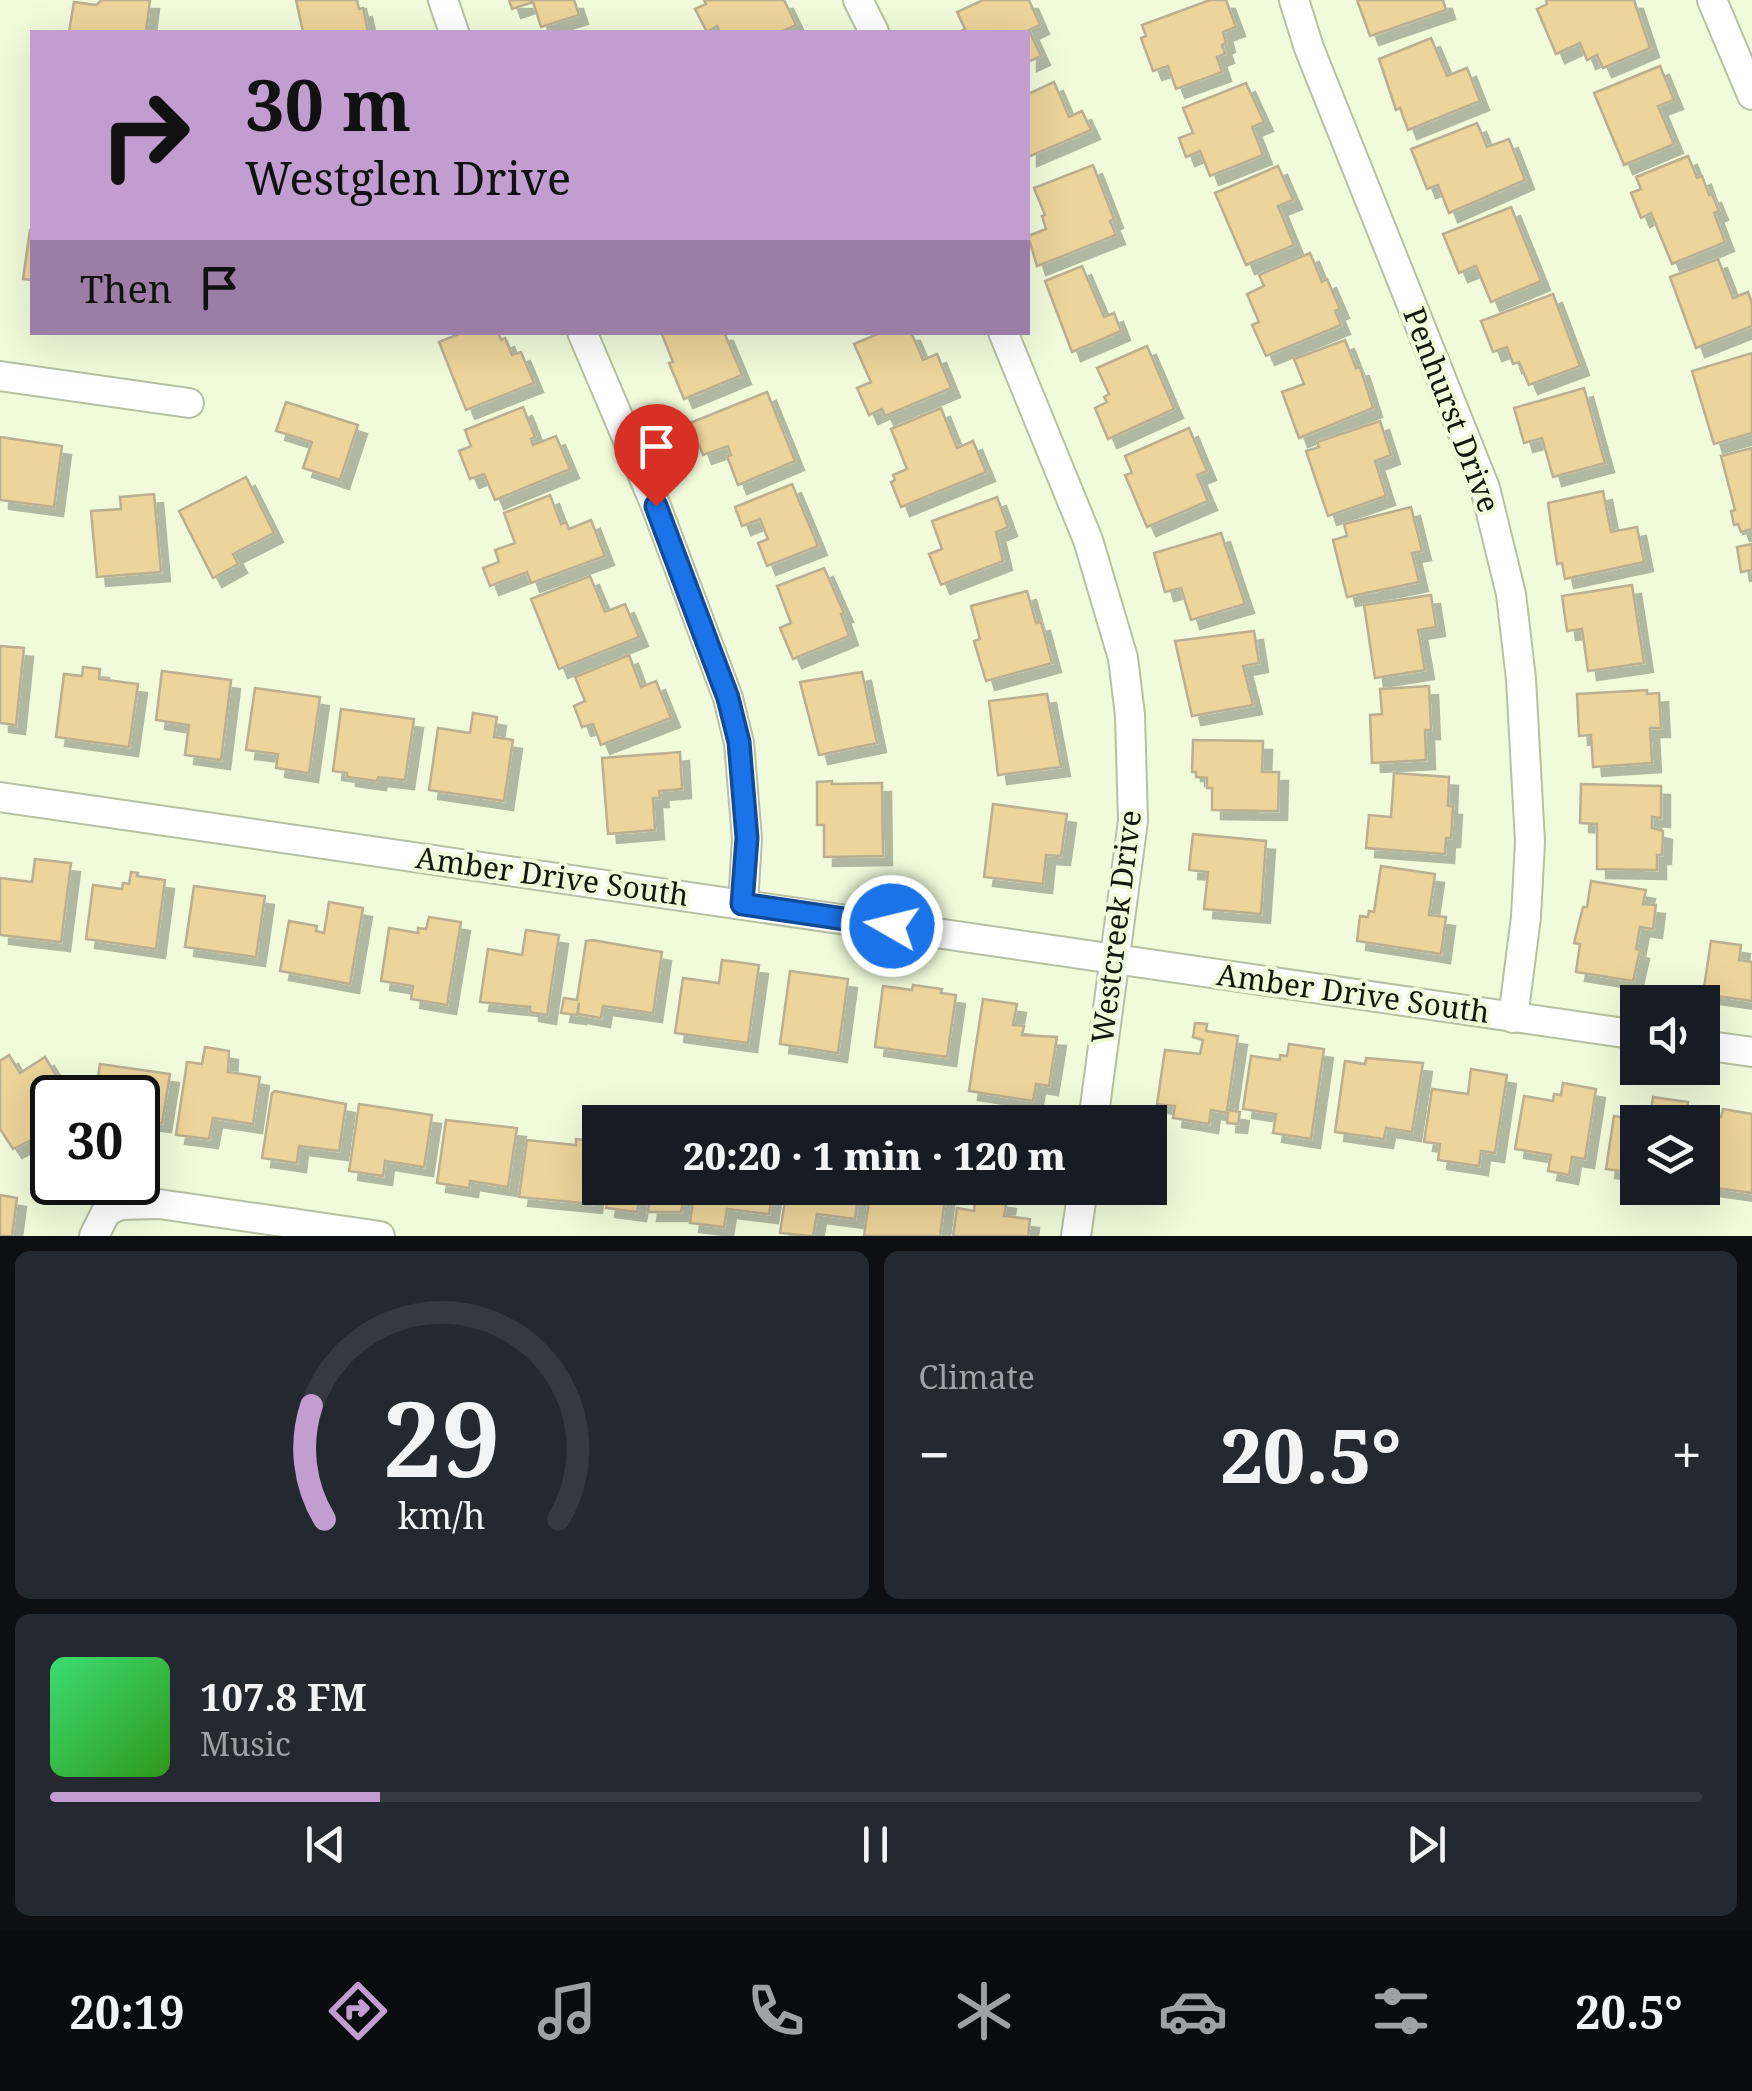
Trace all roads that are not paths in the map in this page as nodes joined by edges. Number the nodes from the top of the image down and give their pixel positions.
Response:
1 (443, 0) edge
2 (858, 0) edge
3 (1294, 0) edge
4 (1712, 0) edge
5 (453, 30) edge
6 (873, 30) edge
7 (1752, 96) edge
8 (583, 335) edge
9 (1003, 335) edge
10 (0, 376) edge
11 (189, 403) dead end
12 (0, 797) edge
13 (742, 904) junction
14 (1116, 959) junction
15 (1513, 1018) junction
16 (1620, 1033) edge
17 (1720, 1048) edge
18 (1752, 1052) edge
19 (1095, 1105) edge
20 (1081, 1205) edge
21 (94, 1236) edge
22 (380, 1236) edge
23 (1076, 1236) edge

1 - 5 street
2 - 6 street
3 - 15 street, Penhurst Drive
4 - 7 street
8 - 13 street
9 - 14 street, Westcreek Drive
10 - 11 street
12 - 13 street, Amber Drive South
13 - 14 street, Amber Drive South
14 - 15 street, Amber Drive South
14 - 19 street, Westcreek Drive
15 - 16 street, Amber Drive South
17 - 18 street
20 - 23 street
21 - 22 street

